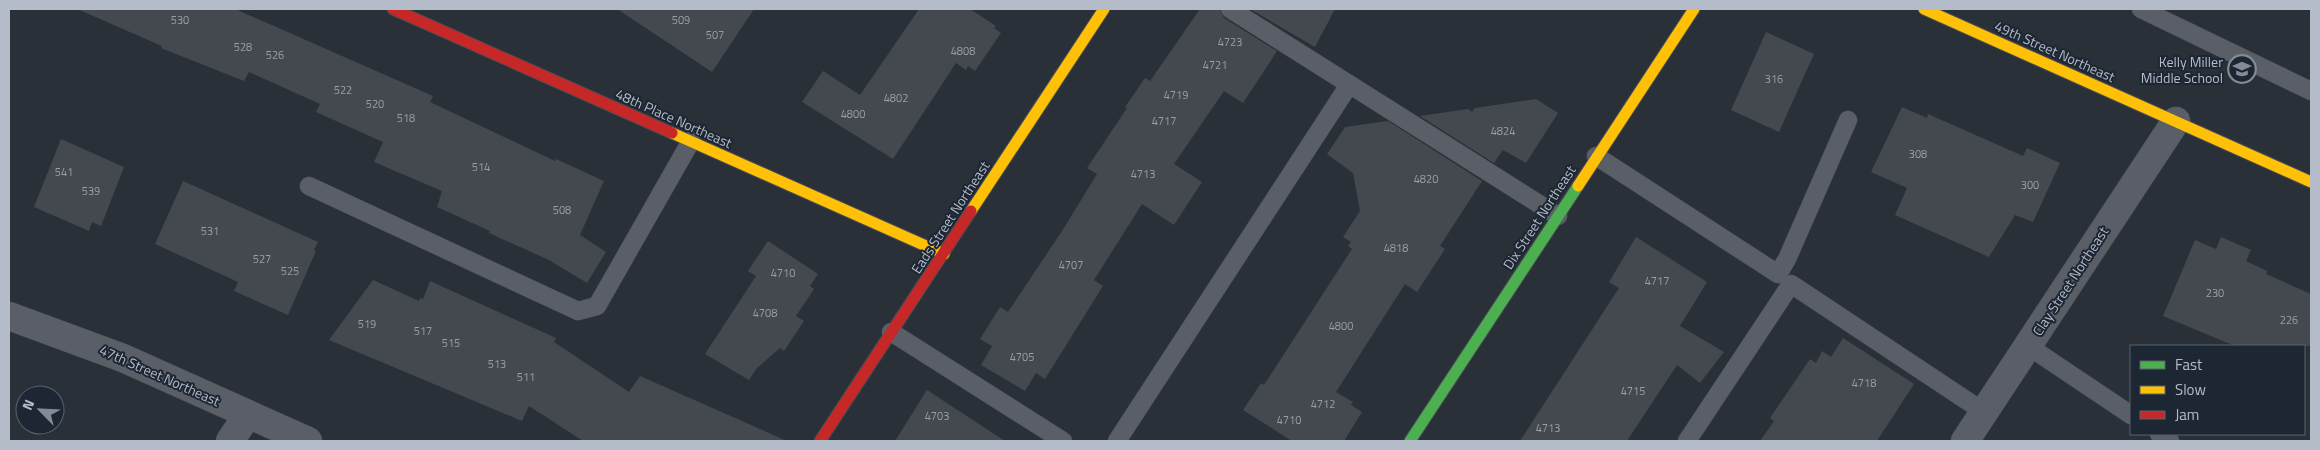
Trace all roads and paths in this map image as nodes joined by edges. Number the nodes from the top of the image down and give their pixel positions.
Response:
1 (393, 9) edge
2 (1104, 9) edge
3 (1230, 9) edge
4 (1694, 9) edge
5 (1924, 9) edge
6 (2141, 9) edge
7 (1348, 85) junction
8 (2311, 91) edge
9 (1848, 120) dead end
10 (2176, 121) junction
11 (691, 141) junction
12 (1596, 156) junction
13 (2311, 182) edge
14 (309, 186) dead end
15 (1558, 216) junction
16 (944, 254) junction
17 (1785, 279) junction
18 (9, 316) edge
19 (891, 332) junction
20 (2028, 346) junction
21 (1984, 412) junction
22 (248, 414) junction
23 (2130, 414) edge
24 (230, 441) edge
25 (308, 441) edge
26 (820, 441) edge
27 (1063, 441) edge
28 (1117, 441) edge
29 (1410, 441) edge
30 (1686, 441) edge
31 (1965, 441) edge

1 - 11 street, 48th Place Northeast
2 - 16 street, Eads Street Northeast
3 - 7 lane
4 - 12 street, Dix Street Northeast
5 - 10 street, 49th Street Northeast
6 - 8 lane
7 - 15 lane
7 - 28 lane
9 - 17 lane
10 - 13 street, 49th Street Northeast
10 - 20 street, Clay Street Northeast
11 - 14 lane
11 - 16 street, 48th Place Northeast
12 - 15 street, Dix Street Northeast
12 - 17 lane
15 - 29 street, Dix Street Northeast
16 - 19 street, Eads Street Northeast
17 - 21 lane
17 - 30 lane
18 - 22 street, 47th Street Northeast
19 - 26 street, Eads Street Northeast
19 - 27 lane
20 - 21 street, Clay Street Northeast
20 - 23 lane
21 - 31 street, Clay Street Northeast
22 - 24 street
22 - 25 street, 47th Street Northeast

